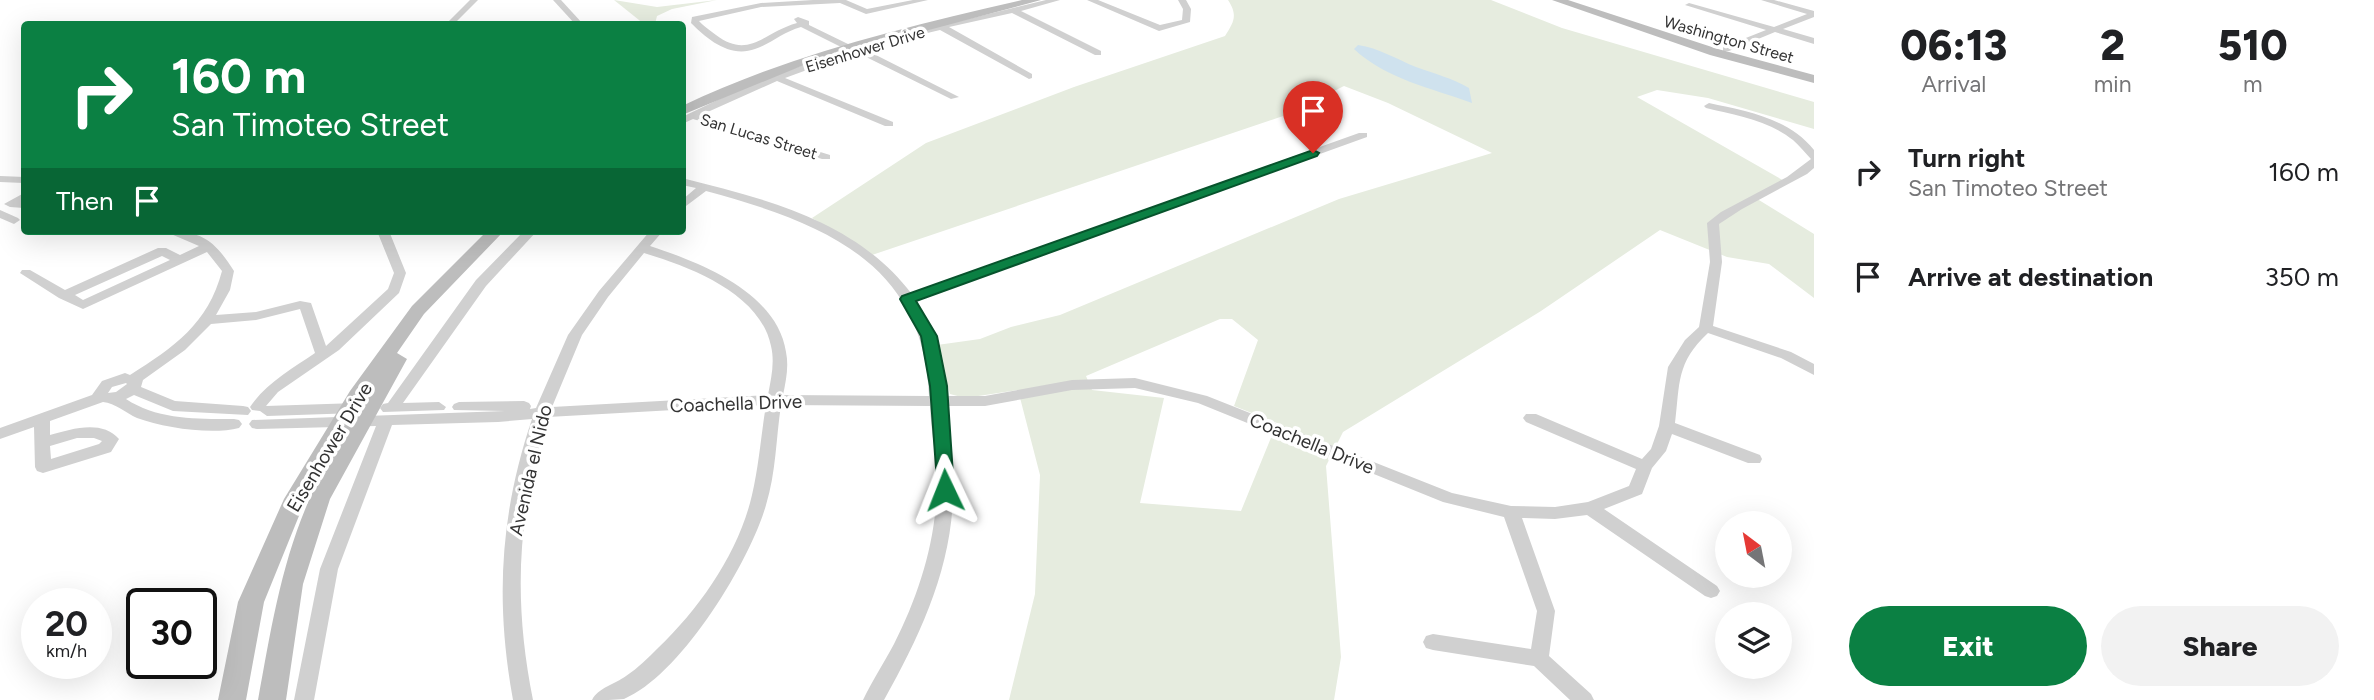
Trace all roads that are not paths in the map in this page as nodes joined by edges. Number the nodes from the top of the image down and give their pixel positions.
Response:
1 (474, 0) edge
2 (557, 0) edge
3 (827, 0) edge
4 (923, 0) edge
5 (1036, 0) edge
6 (1056, 0) edge
7 (1091, 0) edge
8 (1182, 0) edge
9 (1557, 0) edge
10 (1574, 0) edge
11 (1765, 0) edge
12 (840, 1) edge
13 (789, 2) edge
14 (1015, 5) edge
15 (1689, 5) dead end
16 (1585, 10) junction
17 (1814, 13) edge
18 (453, 21) edge
19 (576, 21) edge
20 (805, 23) junction
21 (1648, 25) junction
22 (942, 27) junction
23 (1774, 29) junction
24 (1659, 35) junction
25 (1814, 41) edge
26 (848, 44) junction
27 (1726, 49) junction
28 (1098, 53) dead end
29 (1814, 73) edge
30 (1029, 76) dead end
31 (776, 77) junction
32 (1814, 79) edge
33 (954, 97) dead end
34 (686, 101) edge
35 (1709, 106) dead end
36 (686, 116) edge
37 (889, 124) dead end
38 (1363, 135) dead end
39 (826, 157) dead end
40 (1811, 167) edge
41 (0, 179) edge
42 (21, 180) edge
43 (686, 182) edge
44 (704, 187) junction
45 (21, 197) edge
46 (686, 203) edge
47 (19, 206) edge
48 (0, 212) edge
49 (0, 226) edge
50 (188, 235) edge
51 (385, 235) edge
52 (492, 235) edge
53 (508, 235) edge
54 (527, 235) edge
55 (653, 235) edge
56 (210, 246) junction
57 (642, 248) junction
58 (26, 273) dead end
59 (907, 299) junction
60 (209, 320) junction
61 (1706, 328) junction
62 (323, 356) junction
63 (1814, 370) edge
64 (133, 384) junction
65 (107, 397) junction
66 (774, 400) junction
67 (937, 403) junction
68 (439, 407) dead end
69 (459, 407) dead end
70 (541, 409) junction
71 (250, 413) junction
72 (367, 414) junction
73 (1531, 418) dead end
74 (42, 421) junction
75 (257, 424) junction
76 (1667, 426) junction
77 (0, 434) edge
78 (42, 443) dead end
79 (1754, 459) dead end
80 (1645, 466) junction
81 (1590, 508) junction
82 (1511, 512) junction
83 (1711, 592) dead end
84 (1433, 642) dead end
85 (1539, 659) junction
86 (232, 700) edge
87 (272, 700) edge
88 (304, 700) edge
89 (523, 700) edge
90 (602, 700) edge
91 (873, 700) edge
92 (1584, 700) edge

1 - 18 street
2 - 19 street
3 - 13 street
4 - 12 street
5 - 26 main road, Eisenhower Drive
6 - 14 street, Eisenhower Drive
7 - 8 street
9 - 16 main road, Washington Street
10 - 21 main road, Washington Street
11 - 17 street
12 - 13 street
13 - 20 street
13 - 20 street
14 - 22 street, Eisenhower Drive
14 - 26 main road, Eisenhower Drive
14 - 28 street
15 - 23 street
16 - 21 main road
16 - 24 main road, Washington Street
17 - 23 street
20 - 26 street
21 - 27 main road, Washington Street
22 - 26 street, Eisenhower Drive
22 - 30 street
23 - 25 street
23 - 27 street
24 - 27 main road
24 - 32 main road, Washington Street
26 - 31 street, Eisenhower Drive
26 - 33 street
26 - 34 main road, Eisenhower Drive
26 - 36 main road, Eisenhower Drive
27 - 29 main road, Washington Street
31 - 36 street, Eisenhower Drive
31 - 37 street
35 - 40 street
36 - 39 street, San Lucas Street
38 - 59 street
40 - 61 street
41 - 42 street
43 - 44 street
44 - 46 street
44 - 59 street
45 - 47 street
47 - 48 street
48 - 49 street
50 - 56 street
51 - 62 street
52 - 72 main road, Eisenhower Drive
53 - 72 main road, Eisenhower Drive
54 - 72 street, Eisenhower Drive
55 - 57 street, Avenida el Nido
56 - 58 street
56 - 60 street
57 - 66 street
57 - 70 street, Avenida el Nido
59 - 67 street
60 - 62 street
60 - 64 street
61 - 63 street
61 - 76 street, Coachella Drive
62 - 71 street
64 - 65 street
64 - 71 street, Coachella Drive
65 - 71 street, Coachella Drive
65 - 74 street
66 - 67 street, Coachella Drive
66 - 70 street, Coachella Drive
66 - 90 street
67 - 82 street, Coachella Drive
67 - 91 street
68 - 72 street, Coachella Drive
69 - 70 street, Coachella Drive
70 - 72 street, Coachella Drive
70 - 89 street, Avenida el Nido
71 - 72 street, Coachella Drive
71 - 75 street, Coachella Drive
71 - 75 street
72 - 75 street, Coachella Drive
72 - 86 main road, Eisenhower Drive
72 - 87 main road, Eisenhower Drive
72 - 88 street, Eisenhower Drive
73 - 80 street
74 - 77 street
74 - 78 street
76 - 79 street
76 - 80 street, Coachella Drive
80 - 81 street, Coachella Drive
81 - 82 street, Coachella Drive
81 - 83 street
82 - 85 street
84 - 85 street
85 - 92 street

